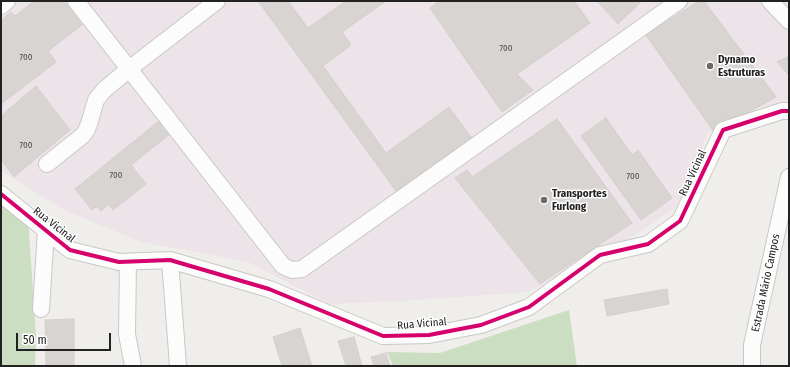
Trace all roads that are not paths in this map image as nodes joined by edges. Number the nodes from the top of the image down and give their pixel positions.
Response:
1 (7, 1) edge
2 (76, 1) edge
3 (217, 1) edge
4 (679, 1) edge
5 (770, 1) edge
6 (1, 6) edge
7 (789, 21) edge
8 (129, 69) junction
9 (789, 111) edge
10 (48, 164) dead end
11 (789, 178) edge
12 (1, 194) edge
13 (46, 230) junction
14 (170, 260) junction
15 (128, 262) junction
16 (40, 309) dead end
17 (134, 366) edge
18 (178, 366) edge
19 (752, 366) edge

1 - 6 street
2 - 8 street
3 - 8 street
4 - 8 street
5 - 7 street
8 - 10 street
9 - 14 street, Rua Vicinal
11 - 19 street, Estrada Mário Campos
12 - 13 street, Rua Vicinal
13 - 15 street, Rua Vicinal
13 - 16 street
14 - 15 street, Rua Vicinal
14 - 18 street
15 - 17 street

